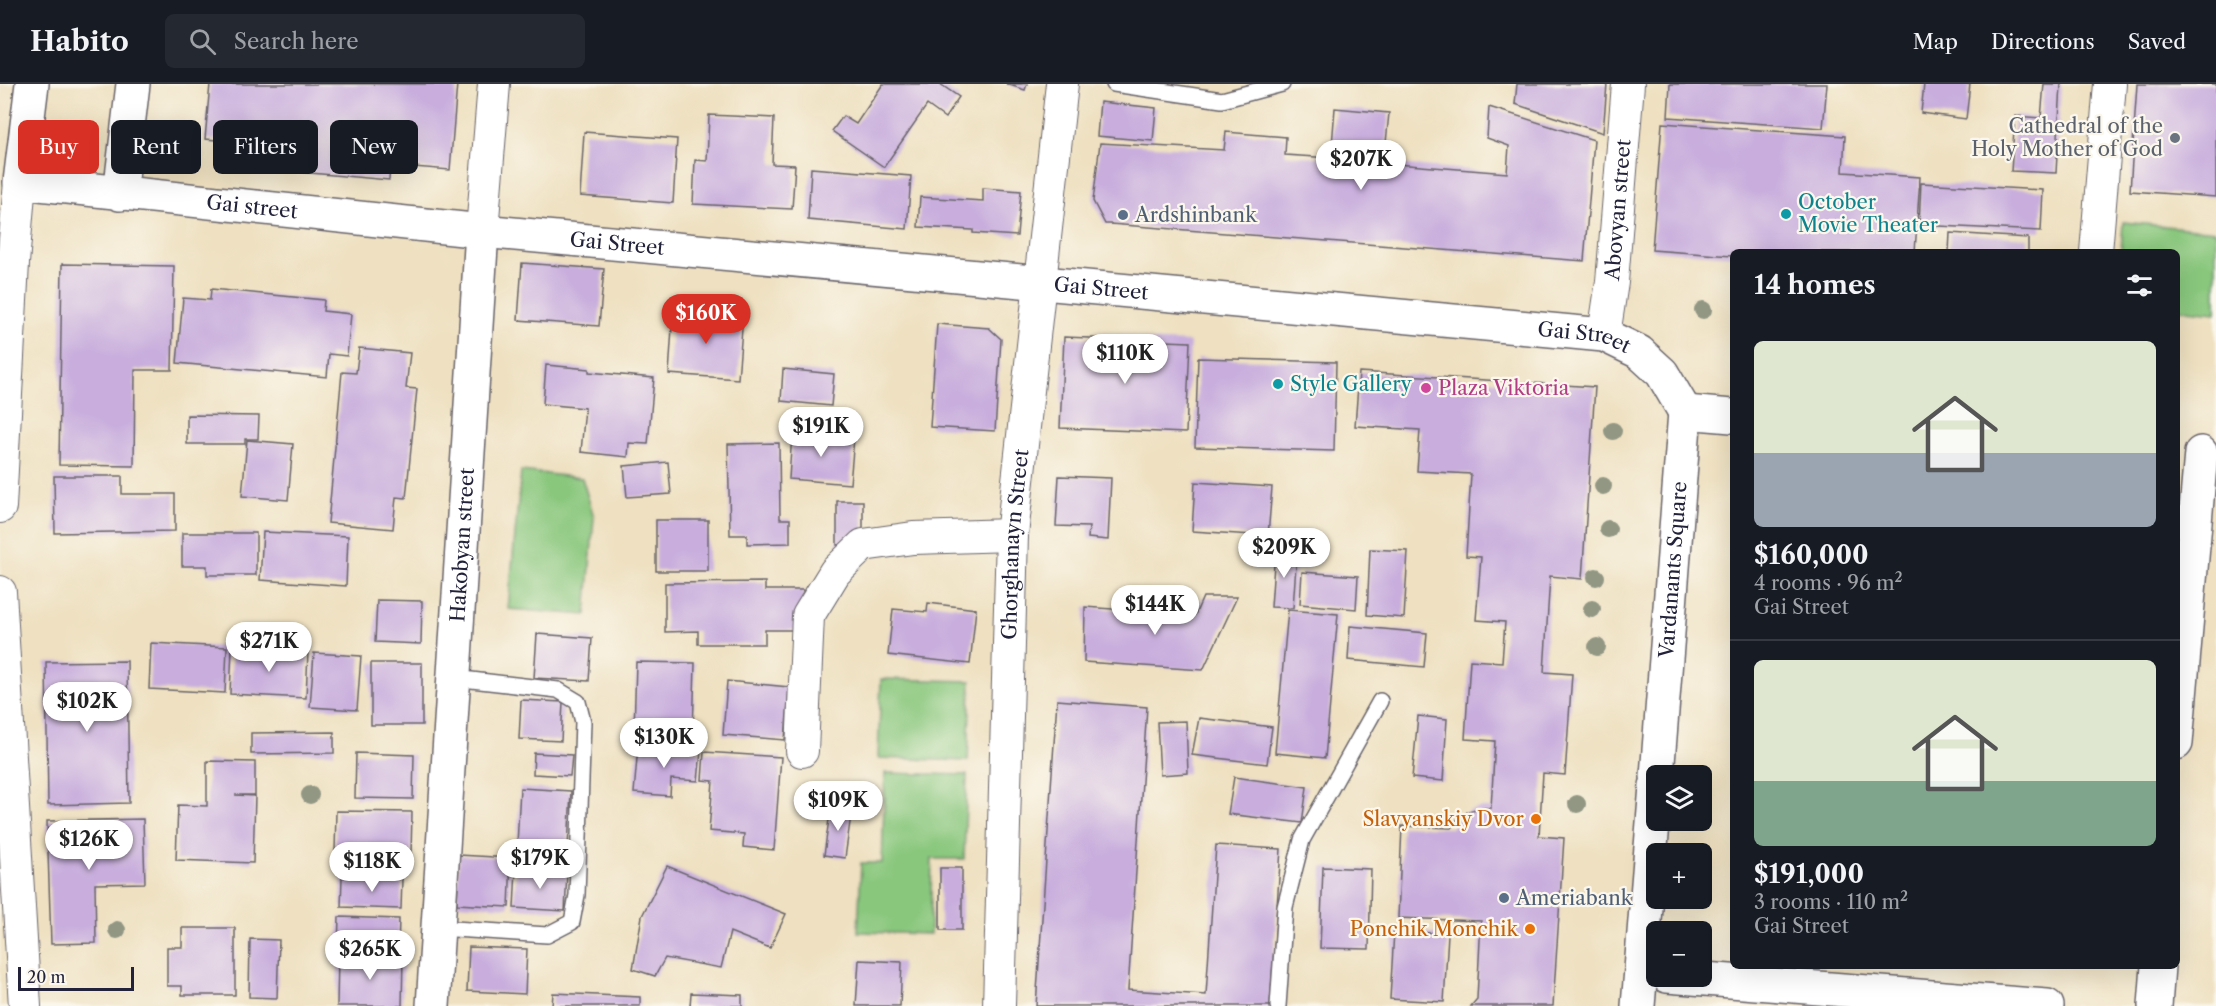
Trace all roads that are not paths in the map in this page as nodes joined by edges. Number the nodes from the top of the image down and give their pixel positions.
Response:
1 (32, 84) edge
2 (133, 84) edge
3 (494, 84) edge
4 (1062, 84) edge
5 (1114, 84) edge
6 (1282, 84) edge
7 (1628, 84) edge
8 (2110, 84) edge
9 (20, 182) junction
10 (120, 194) junction
11 (482, 231) junction
12 (2096, 249) edge
13 (1039, 282) junction
14 (1604, 335) junction
15 (1685, 412) junction
16 (1730, 416) edge
17 (2198, 451) edge
18 (0, 507) edge
19 (1012, 534) junction
20 (0, 592) edge
21 (454, 678) junction
22 (2180, 690) edge
23 (1380, 701) dead end
24 (802, 751) dead end
25 (1658, 765) edge
26 (1655, 831) edge
27 (1652, 921) edge
28 (438, 928) junction
29 (2158, 969) edge
30 (1712, 987) edge
31 (25, 1006) edge
32 (433, 1006) edge
33 (999, 1006) edge
34 (1278, 1006) edge
35 (2048, 1006) edge
36 (2155, 1006) edge

1 - 9 main road
2 - 10 main road
3 - 11 street, Hakobyan street
4 - 13 street, Ghorghanayn Street
5 - 6 lane
7 - 14 street, Abovyan street
8 - 12 street
9 - 10 main road, Gai street
9 - 18 street
10 - 11 main road, Gai street
11 - 13 main road, Gai Street
11 - 21 main road, Hakobyan street
13 - 14 main road, Gai Street
13 - 19 street, Ghorghanayn Street
14 - 15 main road, Gai Street
15 - 16 main road
15 - 25 main road, Vardanants Square
17 - 22 main road
19 - 24 street
19 - 33 street, Ghorghanayn Street
20 - 31 street
21 - 28 main road, Hakobyan street
21 - 28 lane
23 - 34 lane
26 - 27 main road
28 - 32 main road, Hakobyan street
29 - 36 main road
30 - 35 main road

